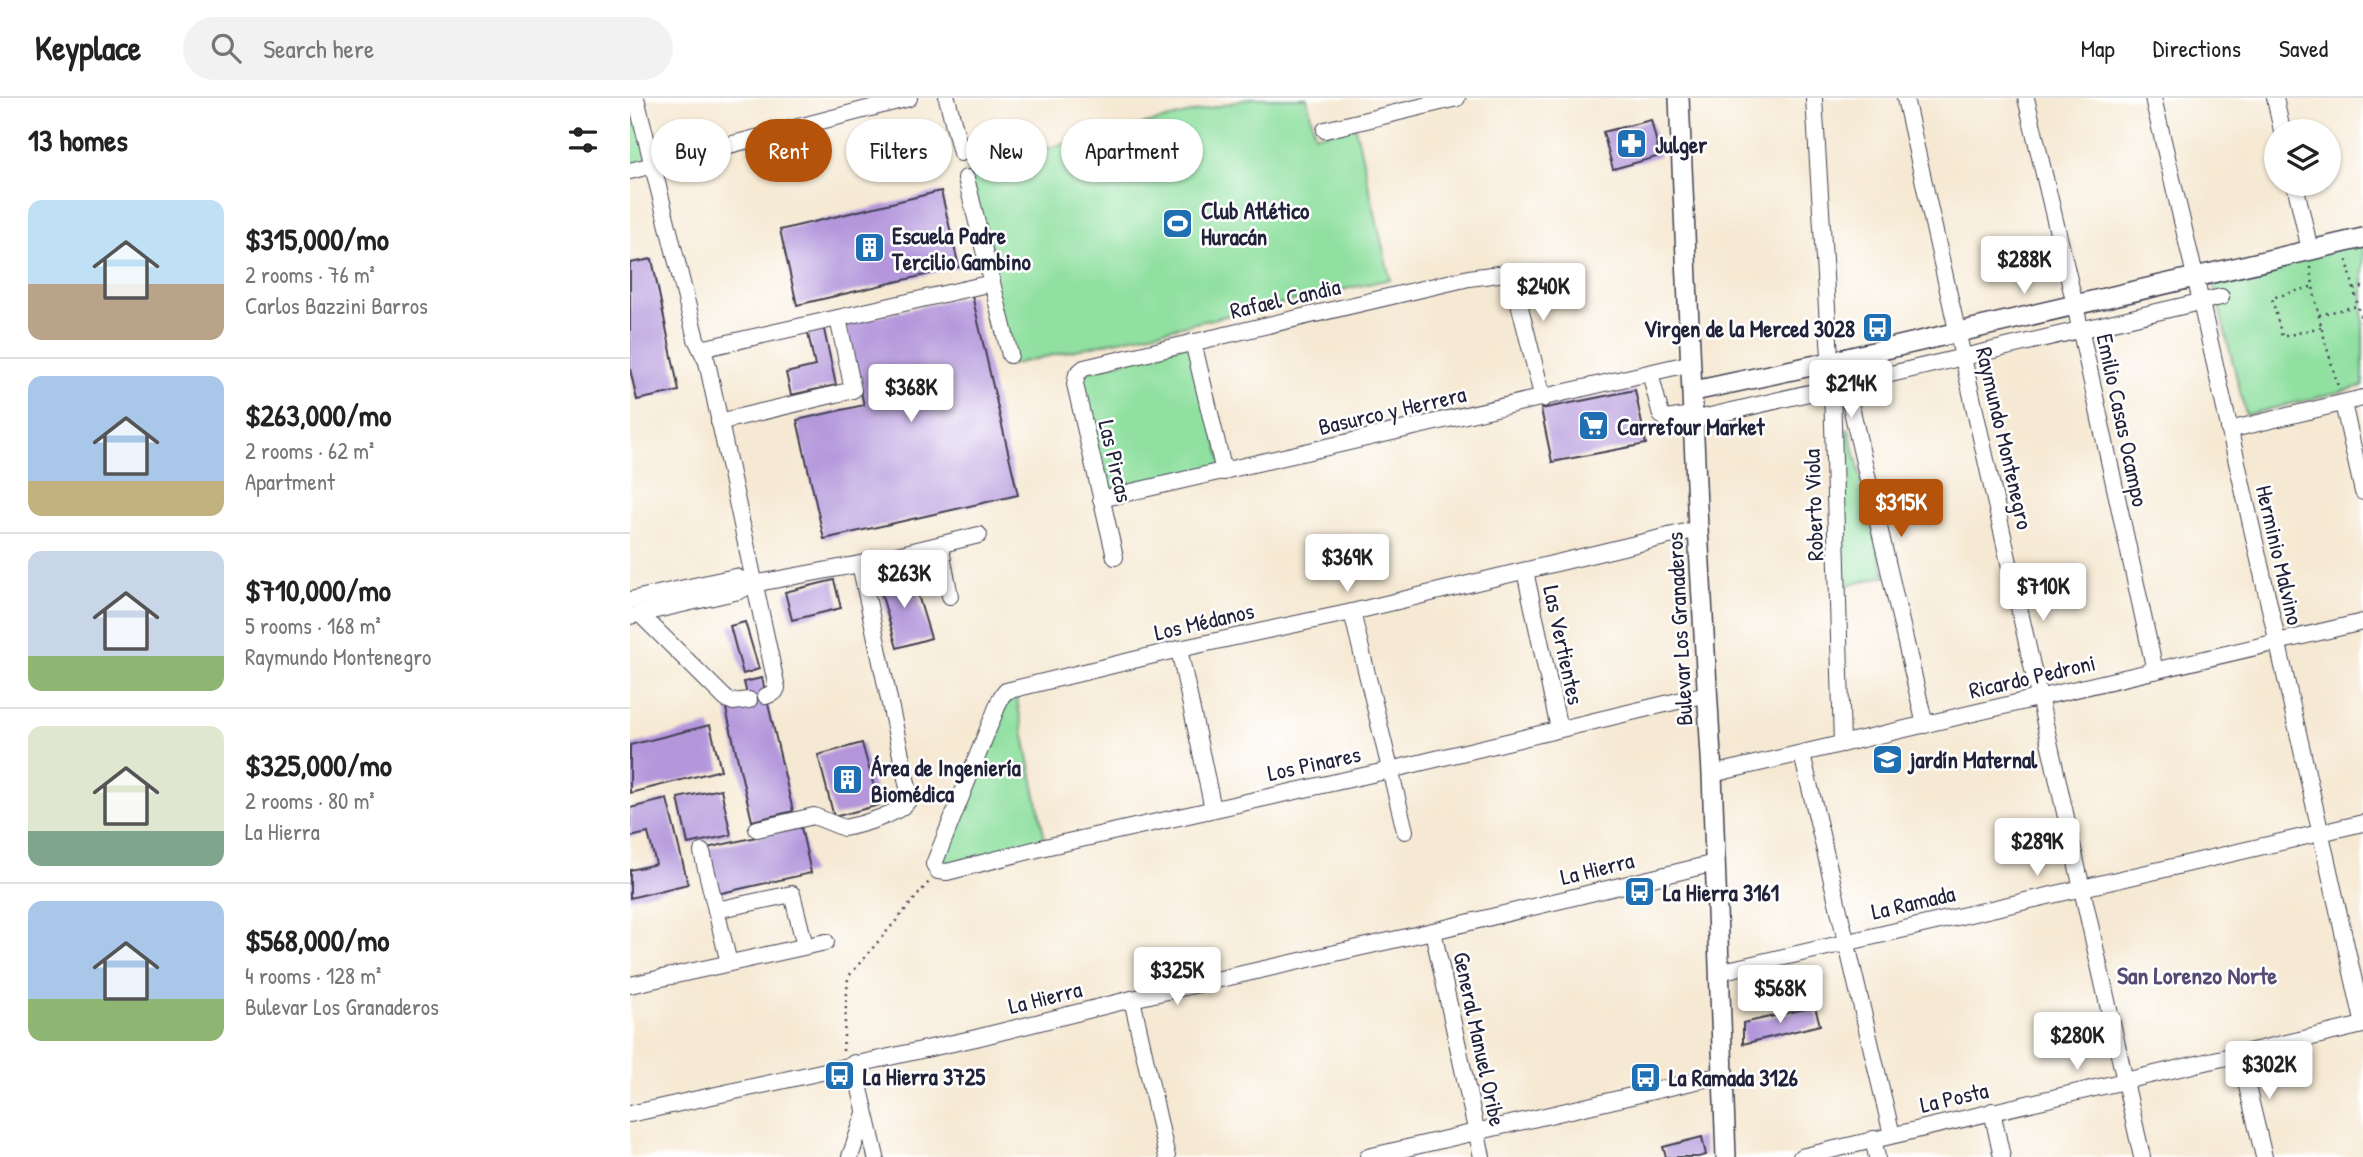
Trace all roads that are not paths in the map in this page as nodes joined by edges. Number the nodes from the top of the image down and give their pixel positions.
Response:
1 (636, 98) edge
2 (909, 98) edge
3 (947, 98) edge
4 (1457, 98) edge
5 (1679, 98) edge
6 (1814, 98) edge
7 (1905, 98) edge
8 (2026, 98) edge
9 (2153, 98) edge
10 (2275, 98) edge
11 (2280, 119) edge
12 (1325, 130) dead end
13 (731, 145) edge
14 (961, 153) dead end
15 (651, 162) edge
16 (651, 166) edge
17 (630, 171) edge
18 (656, 182) edge
19 (967, 182) edge
20 (2298, 196) edge
21 (2363, 238) edge
22 (2310, 250) junction
23 (2195, 276) junction
24 (992, 283) junction
25 (2221, 297) dead end
26 (2200, 301) junction
27 (2075, 304) junction
28 (838, 318) junction
29 (2080, 329) junction
30 (1958, 333) junction
31 (1193, 342) junction
32 (701, 349) junction
33 (1010, 355) dead end
34 (1963, 357) junction
35 (1837, 360) junction
36 (1692, 363) junction
37 (1650, 373) junction
38 (1077, 374) joint
39 (1839, 387) junction
40 (1694, 391) junction
41 (2363, 398) edge
42 (1543, 399) junction
43 (2343, 403) junction
44 (1688, 419) junction
45 (719, 422) junction
46 (2229, 430) junction
47 (1224, 472) junction
48 (2363, 492) edge
49 (1101, 499) junction
50 (1698, 529) junction
51 (979, 535) dead end
52 (940, 545) junction
53 (1115, 557) dead end
54 (860, 564) junction
55 (1525, 571) junction
56 (753, 584) junction
57 (950, 596) dead end
58 (630, 600) edge
59 (1352, 612) junction
60 (635, 615) edge
61 (2363, 622) edge
62 (2276, 641) junction
63 (1179, 649) junction
64 (2155, 671) junction
65 (1707, 695) junction
66 (766, 696) dead end
67 (2041, 698) junction
68 (749, 700) dead end
69 (1925, 725) junction
70 (1559, 729) junction
71 (1842, 744) junction
72 (1802, 754) junction
73 (1390, 769) junction
74 (1712, 774) junction
75 (1213, 809) junction
76 (2363, 823) edge
77 (757, 829) dead end
78 (1405, 831) dead end
79 (2321, 833) junction
80 (702, 852) dead end
81 (1715, 863) junction
82 (936, 867) joint
83 (2083, 887) junction
84 (716, 910) junction
85 (1433, 931) junction
86 (1846, 941) junction
87 (826, 942) dead end
88 (804, 946) junction
89 (729, 963) junction
90 (1719, 972) junction
91 (630, 985) edge
92 (1132, 999) junction
93 (2363, 1023) edge
94 (2239, 1053) junction
95 (855, 1063) junction
96 (1722, 1075) junction
97 (2125, 1080) junction
98 (865, 1111) junction
99 (1992, 1111) junction
100 (630, 1114) edge
101 (1476, 1132) junction
102 (1892, 1135) junction
103 (1873, 1139) junction
104 (850, 1157) edge
105 (876, 1157) edge
106 (1167, 1157) edge
107 (1368, 1157) edge
108 (1482, 1157) edge
109 (1726, 1157) edge
110 (1801, 1157) edge
111 (1877, 1157) edge
112 (2003, 1157) edge
113 (2142, 1157) edge
114 (2264, 1157) edge

1 - 15 street
2 - 13 street
3 - 14 street
4 - 12 street
5 - 36 main road, Bulevar Los Granaderos
6 - 35 street
7 - 30 street, Raymundo Montenegro
8 - 27 street, Emilio Casas Ocampo
9 - 23 street, Herminio Malvino
10 - 11 street
16 - 17 street
18 - 32 street
19 - 24 street
20 - 22 street
21 - 22 main road
22 - 23 main road
23 - 26 street, Herminio Malvino
23 - 27 main road
24 - 28 street
24 - 33 street
25 - 26 street
26 - 29 street
26 - 46 street, Herminio Malvino
27 - 29 street, Emilio Casas Ocampo
27 - 30 main road
28 - 32 street
28 - 45 street
29 - 34 street
29 - 64 street, Emilio Casas Ocampo
30 - 34 street, Raymundo Montenegro
30 - 35 main road
31 - 38 street, Rafael Candia
31 - 42 street, Rafael Candia
31 - 47 street
32 - 45 street
34 - 39 street
34 - 67 street, Raymundo Montenegro
35 - 39 street
35 - 40 main road
36 - 37 street, Basurco y Herrera
36 - 40 main road, Bulevar Los Granaderos
37 - 42 street, Basurco y Herrera
37 - 44 street
38 - 49 street, Las Pircas
39 - 44 street
39 - 69 street
39 - 71 street, Roberto Viola
40 - 44 main road, Bulevar Los Granaderos
41 - 43 street
42 - 47 street, Basurco y Herrera
43 - 46 street
43 - 48 street
44 - 50 main road, Bulevar Los Granaderos
45 - 56 street
46 - 62 street, Herminio Malvino
47 - 49 street, Basurco y Herrera
49 - 53 street, Las Pircas
50 - 55 street, Los Médanos
50 - 65 main road, Bulevar Los Granaderos
51 - 52 street
52 - 54 street
52 - 57 street
54 - 56 street
54 - 77 street
55 - 59 street, Los Médanos
55 - 70 street, Las Vertientes
56 - 58 street
56 - 60 street
56 - 66 street
59 - 63 street, Los Médanos
59 - 73 street
60 - 68 street
61 - 62 street, Ricardo Pedroni
62 - 64 street, Ricardo Pedroni
62 - 79 street, Herminio Malvino
63 - 75 street
63 - 82 street, Los Médanos
64 - 67 street, Ricardo Pedroni
65 - 70 street, Los Pinares
65 - 74 main road, Bulevar Los Granaderos
67 - 69 street, Ricardo Pedroni
67 - 83 street, Raymundo Montenegro
69 - 71 street, Ricardo Pedroni
70 - 73 street, Los Pinares
71 - 72 street, Ricardo Pedroni
72 - 74 street, Ricardo Pedroni
72 - 86 street
73 - 75 street, Los Pinares
73 - 78 street
74 - 81 main road, Bulevar Los Granaderos
75 - 82 street, Los Pinares
76 - 79 street, La Ramada
79 - 83 street, La Ramada
79 - 93 street, Herminio Malvino
80 - 84 street
81 - 85 street, La Hierra
81 - 90 main road, Bulevar Los Granaderos
83 - 86 street, La Ramada
83 - 97 street, Raymundo Montenegro
84 - 88 street
84 - 89 street
85 - 92 street, La Hierra
85 - 101 street, General Manuel Oribe
86 - 90 street, La Ramada
86 - 102 street
87 - 88 street
88 - 89 street
89 - 91 street
90 - 96 main road, Bulevar Los Granaderos
92 - 95 street, La Hierra
92 - 106 street
93 - 94 street, La Posta
94 - 97 street, La Posta
94 - 114 street
95 - 98 street
95 - 100 street, La Hierra
96 - 101 street
96 - 109 main road, Bulevar Los Granaderos
97 - 99 street, La Posta
97 - 113 street, Raymundo Montenegro
98 - 104 street
98 - 105 street
99 - 102 street, La Posta
99 - 112 street
101 - 107 street
101 - 108 street, General Manuel Oribe
102 - 103 street, La Posta
103 - 110 street, La Posta
103 - 111 street

